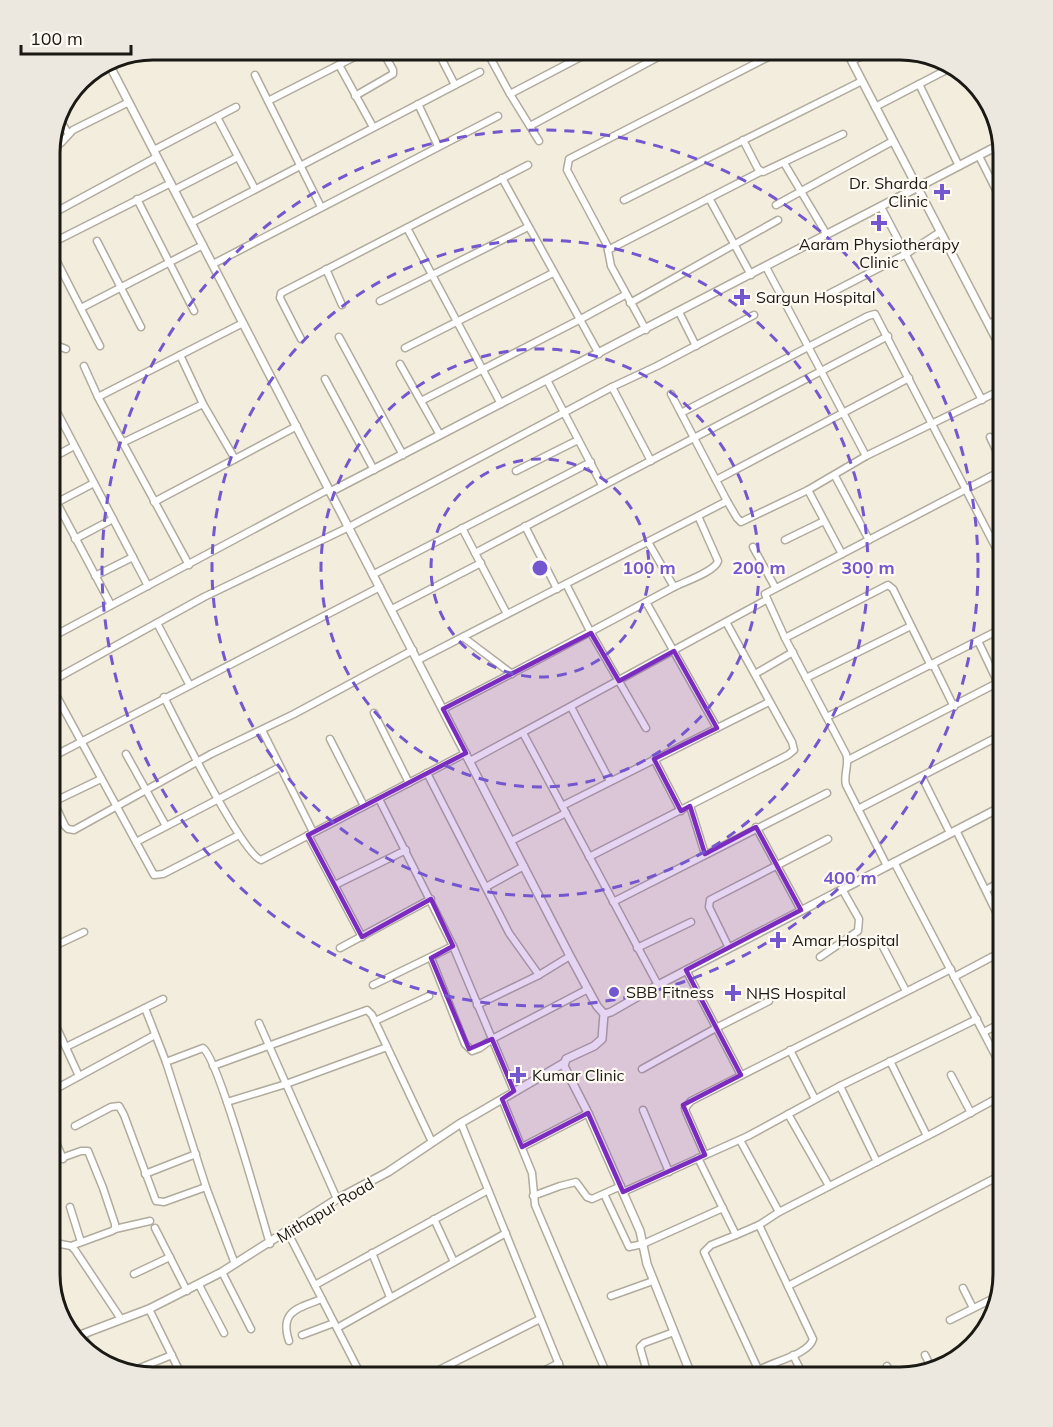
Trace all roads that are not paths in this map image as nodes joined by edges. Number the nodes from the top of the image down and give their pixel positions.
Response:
1 (347, 60) edge
2 (388, 60) edge
3 (442, 60) edge
4 (491, 60) edge
5 (575, 60) edge
6 (652, 60) edge
7 (762, 60) edge
8 (852, 61) edge
9 (339, 64) junction
10 (112, 70) edge
11 (944, 71) edge
12 (480, 72) dead end
13 (255, 75) dead end
14 (862, 81) junction
15 (919, 84) junction
16 (455, 85) junction
17 (510, 94) junction
18 (356, 96) junction
19 (268, 101) junction
20 (129, 102) junction
21 (418, 104) junction
22 (236, 107) dead end
23 (875, 107) junction
24 (498, 116) dead end
25 (217, 117) junction
26 (530, 126) junction
27 (64, 127) edge
28 (373, 127) junction
29 (68, 133) junction
30 (843, 134) dead end
31 (743, 140) junction
32 (539, 141) dead end
33 (893, 141) junction
34 (61, 143) edge
35 (438, 146) junction
36 (993, 149) edge
37 (156, 154) junction
38 (980, 156) junction
39 (238, 157) junction
40 (784, 163) junction
41 (300, 165) junction
42 (528, 165) dead end
43 (959, 166) junction
44 (760, 172) junction
45 (502, 178) junction
46 (993, 182) edge
47 (172, 186) junction
48 (255, 189) junction
49 (917, 189) junction
50 (801, 190) junction
51 (709, 198) junction
52 (137, 199) junction
53 (624, 200) dead end
54 (776, 205) dead end
55 (321, 207) junction
56 (881, 207) junction
57 (60, 209) edge
58 (778, 220) dead end
59 (191, 223) junction
60 (408, 228) junction
61 (528, 228) junction
62 (940, 232) junction
63 (827, 236) junction
64 (60, 241) edge
65 (97, 241) dead end
66 (734, 244) junction
67 (203, 245) junction
68 (608, 250) junction
69 (906, 254) junction
70 (169, 262) junction
71 (213, 264) junction
72 (60, 266) edge
73 (766, 267) junction
74 (326, 269) junction
75 (553, 273) junction
76 (432, 275) junction
77 (751, 275) junction
78 (122, 287) junction
79 (625, 295) junction
80 (823, 297) dead end
81 (380, 301) dead end
82 (630, 303) junction
83 (342, 305) dead end
84 (81, 308) junction
85 (194, 311) dead end
86 (679, 312) junction
87 (754, 315) dead end
88 (579, 320) junction
89 (993, 322) edge
90 (243, 323) junction
91 (458, 323) junction
92 (989, 324) junction
93 (141, 327) dead end
94 (646, 330) junction
95 (993, 331) edge
96 (888, 336) junction
97 (339, 337) dead end
98 (301, 339) dead end
99 (100, 346) dead end
100 (696, 346) junction
101 (60, 347) edge
102 (809, 347) junction
103 (405, 348) dead end
104 (66, 349) dead end
105 (599, 354) junction
106 (180, 355) junction
107 (400, 364) dead end
108 (84, 366) dead end
109 (483, 370) junction
110 (821, 371) junction
111 (909, 378) junction
112 (325, 379) dead end
113 (548, 380) junction
114 (612, 387) junction
115 (671, 394) dead end
116 (993, 394) edge
117 (98, 397) junction
118 (982, 400) junction
119 (421, 401) junction
120 (203, 404) junction
121 (501, 404) junction
122 (565, 413) junction
123 (681, 413) junction
124 (844, 413) junction
125 (60, 418) edge
126 (932, 424) junction
127 (297, 426) junction
128 (440, 435) junction
129 (990, 437) dead end
130 (695, 439) junction
131 (578, 440) junction
132 (122, 443) junction
133 (993, 444) edge
134 (74, 446) junction
135 (60, 454) edge
136 (403, 455) junction
137 (866, 456) junction
138 (235, 459) junction
139 (651, 461) junction
140 (591, 462) junction
141 (374, 470) junction
142 (516, 471) dead end
143 (993, 474) edge
144 (835, 476) junction
145 (716, 480) junction
146 (94, 483) junction
147 (602, 485) junction
148 (966, 488) junction
149 (329, 490) junction
150 (808, 490) junction
151 (60, 501) edge
152 (727, 501) junction
153 (154, 502) junction
154 (60, 510) edge
155 (698, 516) junction
156 (113, 519) junction
157 (824, 521) junction
158 (525, 526) junction
159 (349, 527) junction
160 (462, 528) junction
161 (75, 538) junction
162 (785, 540) dead end
163 (869, 540) junction
164 (648, 542) junction
165 (993, 544) edge
166 (753, 547) dead end
167 (475, 553) junction
168 (842, 554) junction
169 (133, 557) junction
170 (481, 563) junction
171 (189, 565) junction
172 (374, 574) junction
173 (96, 576) junction
174 (566, 584) junction
175 (148, 586) junction
176 (380, 587) junction
177 (674, 587) junction
178 (775, 587) junction
179 (557, 589) junction
180 (766, 600) junction
181 (646, 602) junction
182 (111, 605) junction
183 (392, 609) junction
184 (507, 614) junction
185 (726, 622) junction
186 (157, 623) junction
187 (911, 626) junction
188 (60, 633) edge
189 (591, 633) junction
190 (993, 634) edge
191 (463, 637) junction
192 (785, 638) junction
193 (978, 641) junction
194 (413, 650) junction
195 (674, 651) junction
196 (793, 652) junction
197 (418, 660) junction
198 (932, 665) junction
199 (993, 668) edge
200 (512, 674) junction
201 (755, 674) junction
202 (60, 677) edge
203 (806, 678) junction
204 (619, 681) junction
205 (189, 684) junction
206 (993, 686) edge
207 (164, 697) junction
208 (60, 702) edge
209 (769, 702) junction
210 (571, 707) junction
211 (954, 707) junction
212 (443, 709) junction
213 (374, 713) dead end
214 (827, 717) junction
215 (646, 728) dead end
216 (717, 728) junction
217 (262, 730) junction
218 (523, 733) junction
219 (330, 739) dead end
220 (993, 740) edge
221 (80, 741) junction
222 (60, 752) edge
223 (466, 753) junction
224 (126, 754) dead end
225 (654, 759) junction
226 (848, 760) junction
227 (470, 761) junction
228 (197, 762) junction
229 (280, 766) junction
230 (427, 773) junction
231 (922, 777) junction
232 (101, 779) junction
233 (610, 781) junction
234 (409, 783) junction
235 (146, 790) junction
236 (827, 793) dead end
237 (60, 799) edge
238 (218, 799) junction
239 (379, 799) junction
240 (116, 806) junction
241 (364, 806) junction
242 (562, 806) junction
243 (690, 806) junction
244 (858, 809) junction
245 (681, 811) junction
246 (993, 812) edge
247 (566, 813) junction
248 (60, 815) edge
249 (166, 826) junction
250 (756, 827) junction
251 (953, 832) junction
252 (311, 833) junction
253 (239, 835) junction
254 (828, 839) dead end
255 (511, 841) junction
256 (136, 842) junction
257 (406, 850) junction
258 (705, 854) junction
259 (589, 857) junction
260 (890, 864) junction
261 (777, 865) junction
262 (524, 866) junction
263 (335, 885) junction
264 (993, 886) edge
265 (486, 887) junction
266 (842, 889) junction
267 (986, 890) junction
268 (431, 899) junction
269 (613, 902) junction
270 (993, 904) edge
271 (801, 910) junction
272 (691, 922) dead end
273 (84, 932) dead end
274 (362, 937) junction
275 (60, 943) edge
276 (881, 943) dead end
277 (453, 946) junction
278 (340, 948) dead end
279 (638, 948) junction
280 (729, 948) junction
281 (570, 956) junction
282 (820, 957) dead end
283 (993, 957) edge
284 (430, 958) junction
285 (951, 969) junction
286 (686, 970) junction
287 (539, 975) junction
288 (954, 977) junction
289 (373, 985) dead end
290 (658, 986) junction
291 (588, 989) junction
292 (906, 992) junction
293 (429, 996) dead end
294 (164, 999) dead end
295 (769, 1001) dead end
296 (477, 1005) junction
297 (145, 1008) junction
298 (604, 1014) junction
299 (976, 1019) junction
300 (375, 1021) junction
301 (259, 1023) dead end
302 (716, 1028) junction
303 (993, 1028) edge
304 (984, 1032) junction
305 (60, 1034) edge
306 (155, 1035) junction
307 (492, 1039) junction
308 (270, 1046) junction
309 (66, 1047) junction
310 (387, 1047) junction
311 (993, 1049) edge
312 (790, 1050) junction
313 (890, 1061) junction
314 (166, 1062) junction
315 (564, 1063) junction
316 (213, 1066) junction
317 (642, 1069) dead end
318 (741, 1075) junction
319 (951, 1075) dead end
320 (79, 1076) junction
321 (286, 1084) junction
322 (60, 1086) edge
323 (840, 1086) junction
324 (514, 1091) junction
325 (502, 1099) junction
326 (815, 1099) junction
327 (993, 1101) edge
328 (227, 1102) junction
329 (643, 1110) dead end
330 (588, 1113) junction
331 (971, 1113) junction
332 (788, 1114) junction
333 (461, 1123) junction
334 (75, 1126) dead end
335 (927, 1136) junction
336 (740, 1140) junction
337 (432, 1142) junction
338 (522, 1147) junction
339 (60, 1152) edge
340 (196, 1154) junction
341 (705, 1155) junction
342 (698, 1158) junction
343 (63, 1159) junction
344 (60, 1160) edge
345 (877, 1162) junction
346 (669, 1172) junction
347 (145, 1174) junction
348 (993, 1180) edge
349 (829, 1186) junction
350 (206, 1187) junction
351 (622, 1189) junction
352 (488, 1190) junction
353 (604, 1194) junction
354 (533, 1196) junction
355 (337, 1199) junction
356 (70, 1207) dead end
357 (723, 1208) junction
358 (779, 1212) junction
359 (434, 1219) junction
360 (150, 1221) dead end
361 (759, 1225) junction
362 (155, 1227) dead end
363 (115, 1229) junction
364 (287, 1231) junction
365 (506, 1233) junction
366 (736, 1235) junction
367 (81, 1242) junction
368 (60, 1244) edge
369 (270, 1244) junction
370 (643, 1244) junction
371 (71, 1246) junction
372 (372, 1253) junction
373 (170, 1257) junction
374 (453, 1262) junction
375 (235, 1264) junction
376 (222, 1272) junction
377 (134, 1274) dead end
378 (653, 1281) junction
379 (199, 1285) junction
380 (315, 1285) junction
381 (788, 1286) junction
382 (963, 1288) dead end
383 (187, 1291) junction
384 (611, 1296) dead end
385 (390, 1297) junction
386 (322, 1299) junction
387 (989, 1300) edge
388 (973, 1308) junction
389 (149, 1309) junction
390 (120, 1318) junction
391 (540, 1319) junction
392 (950, 1320) dead end
393 (336, 1326) junction
394 (251, 1329) dead end
395 (674, 1332) junction
396 (82, 1334) edge
397 (224, 1334) dead end
398 (302, 1335) dead end
399 (289, 1341) dead end
400 (172, 1355) junction
401 (793, 1355) junction
402 (925, 1355) dead end
403 (929, 1362) edge
404 (559, 1363) junction
405 (144, 1366) edge
406 (178, 1367) edge
407 (357, 1367) edge
408 (450, 1367) edge
409 (551, 1367) edge
410 (560, 1367) edge
411 (604, 1367) edge
412 (646, 1367) edge
413 (688, 1367) edge
414 (757, 1367) edge
415 (763, 1367) edge
416 (799, 1367) edge

1 - 9 street
2 - 18 street
3 - 16 street
4 - 17 street
5 - 17 street
6 - 26 street
7 - 68 street
8 - 14 street
9 - 18 street
9 - 19 street
10 - 20 street
11 - 15 street
12 - 16 street
13 - 19 street
14 - 23 street
14 - 31 street
15 - 23 street
15 - 43 street
16 - 21 street
17 - 26 street
18 - 28 street
19 - 41 street
20 - 29 street
20 - 37 street
21 - 28 street
21 - 35 street
22 - 25 street
23 - 33 street
24 - 35 street
25 - 37 street
25 - 39 street
26 - 32 street
27 - 29 street
28 - 41 street
29 - 34 street
30 - 40 street
31 - 44 street
31 - 53 street
33 - 49 street
33 - 50 street
35 - 55 street
36 - 38 street
37 - 47 street
37 - 57 street
38 - 43 street
38 - 46 street
39 - 47 street
39 - 48 street
40 - 44 street
40 - 50 street
41 - 48 street
41 - 55 street
42 - 45 street
43 - 49 street
44 - 51 street
45 - 60 street
45 - 61 street
47 - 52 street
47 - 59 street
48 - 59 street
49 - 56 street
49 - 62 street
50 - 54 street
50 - 63 street
51 - 66 street
51 - 68 street
52 - 64 street
52 - 70 street
55 - 71 street
56 - 63 street
56 - 69 street
58 - 66 street
59 - 67 street
60 - 74 street
60 - 76 street
61 - 75 street
61 - 76 street
62 - 69 street
62 - 92 street
63 - 73 street
65 - 78 street
66 - 77 street
66 - 82 street
67 - 70 street
67 - 71 street
68 - 79 street
69 - 80 street
69 - 118 street
70 - 78 street
70 - 85 street
71 - 90 street
72 - 84 street
73 - 77 street
73 - 102 street
74 - 83 street
74 - 98 street
75 - 88 street
75 - 91 street
76 - 81 street
76 - 91 street
77 - 86 street
78 - 84 street
78 - 93 street
79 - 82 street
79 - 88 street
82 - 94 street
84 - 99 street
86 - 94 street
86 - 100 street
87 - 100 street
88 - 105 street
88 - 109 street
89 - 92 street
90 - 106 street
90 - 127 street
91 - 103 street
91 - 109 street
92 - 95 street
94 - 105 street
96 - 102 street
96 - 110 street
96 - 111 street
97 - 136 street
100 - 114 street
101 - 104 street
102 - 110 street
102 - 123 street
105 - 113 street
106 - 117 street
106 - 120 street
107 - 119 street
108 - 117 street
109 - 119 street
109 - 121 street
110 - 124 street
110 - 130 street
111 - 124 street
111 - 126 street
112 - 141 street
113 - 121 street
113 - 122 street
114 - 122 street
114 - 139 street
115 - 123 street
116 - 118 street
117 - 132 street
118 - 126 street
119 - 128 street
120 - 132 street
120 - 138 street
121 - 128 street
122 - 131 street
122 - 159 street
123 - 130 street
124 - 137 street
124 - 145 street
125 - 134 street
126 - 137 street
126 - 148 street
127 - 138 street
127 - 149 street
128 - 136 street
129 - 133 street
130 - 139 street
130 - 145 street
131 - 140 street
131 - 142 street
132 - 153 street
134 - 135 street
134 - 146 street
136 - 141 street
137 - 144 street
138 - 153 street
139 - 147 street
140 - 147 street
140 - 160 street
141 - 149 street
143 - 148 street
144 - 150 street
144 - 163 street
145 - 152 street
146 - 151 street
146 - 156 street
147 - 158 street
148 - 163 street
148 - 165 street
149 - 159 street
149 - 171 street
150 - 152 street
150 - 157 street
152 - 155 street
153 - 171 street
154 - 161 street
155 - 164 street
155 - 177 street
156 - 161 street
156 - 169 street
157 - 162 street
157 - 168 street
158 - 167 street
158 - 179 street
159 - 172 street
159 - 186 street
160 - 167 street
160 - 172 street
161 - 173 street
163 - 168 street
164 - 174 street
164 - 177 street
166 - 178 street
167 - 170 street
168 - 178 street
169 - 173 street
169 - 175 street
170 - 183 street
170 - 184 street
171 - 175 street
172 - 176 street
173 - 182 street
174 - 179 street
174 - 189 street
175 - 182 street
176 - 183 street
176 - 205 street
177 - 181 street
178 - 180 street
179 - 184 street
180 - 185 street
180 - 192 street
181 - 189 street
181 - 195 street
182 - 188 street
183 - 194 street
184 - 191 street
185 - 195 street
185 - 201 street
186 - 202 street
186 - 205 street
187 - 192 street
187 - 198 street
187 - 203 street
189 - 200 street
189 - 204 street
190 - 193 street
191 - 197 street
191 - 200 street
192 - 196 street
193 - 198 street
193 - 199 street
194 - 197 street
194 - 217 street
195 - 204 street
195 - 216 street
196 - 201 street
196 - 203 street
197 - 212 street
198 - 211 street
198 - 214 street
200 - 212 street
201 - 209 street
203 - 214 street
204 - 210 street
204 - 215 street
205 - 207 street
206 - 211 street
207 - 221 street
207 - 228 street
208 - 221 street
209 - 216 street
209 - 243 street
210 - 218 street
210 - 233 street
211 - 226 street
212 - 223 street
213 - 234 street
214 - 226 street
216 - 225 street
217 - 228 street
217 - 229 street
218 - 227 street
218 - 242 street
219 - 241 street
220 - 231 street
221 - 222 street
221 - 232 street
223 - 227 street
223 - 230 street
224 - 235 street
225 - 233 street
225 - 245 street
226 - 244 street
227 - 255 street
228 - 235 street
228 - 238 street
229 - 238 street
229 - 252 street
230 - 234 street
230 - 265 street
231 - 244 street
231 - 251 street
232 - 237 street
232 - 240 street
233 - 242 street
234 - 239 street
235 - 240 street
235 - 249 street
236 - 250 street
238 - 249 street
238 - 253 street
239 - 241 street
239 - 257 street
240 - 248 street
240 - 256 street
241 - 252 street
242 - 247 street
243 - 245 street
243 - 258 street
244 - 260 street
245 - 259 street
246 - 251 street
247 - 255 street
247 - 259 street
249 - 256 street
250 - 258 street
250 - 261 street
251 - 260 street
251 - 267 street
252 - 253 street
252 - 263 street
253 - 256 street
254 - 261 street
255 - 262 street
257 - 263 street
257 - 268 street
258 - 269 street
259 - 269 street
260 - 266 street
260 - 285 street
261 - 271 street
261 - 280 street
262 - 265 street
262 - 281 street
263 - 274 street
264 - 267 street
265 - 287 street
266 - 271 street
266 - 282 street
267 - 270 street
268 - 274 street
268 - 277 street
269 - 279 street
271 - 280 street
272 - 279 street
273 - 275 street
274 - 278 street
276 - 292 street
277 - 284 street
277 - 296 street
279 - 290 street
280 - 286 street
281 - 287 street
281 - 291 street
283 - 288 street
284 - 289 street
284 - 307 street
285 - 288 street
285 - 292 street
286 - 290 street
286 - 302 street
287 - 296 street
288 - 299 street
290 - 298 street
291 - 298 street
291 - 307 street
292 - 312 street
293 - 300 street
294 - 297 street
295 - 302 street
296 - 307 street
297 - 306 street
297 - 309 street
298 - 315 street, Mithapur Road
299 - 304 street
299 - 313 street
300 - 308 street
300 - 310 street
301 - 308 street
302 - 317 street
302 - 318 street
303 - 304 street
304 - 311 street
305 - 309 street
306 - 314 street
306 - 320 street
307 - 324 street
308 - 316 street
308 - 321 street
309 - 320 street
310 - 321 street
310 - 337 street
312 - 318 street
312 - 326 street
313 - 323 street
313 - 335 street
314 - 316 street
314 - 340 street
315 - 324 street, Mithapur Road
315 - 330 street
316 - 328 street
318 - 341 street
319 - 331 street
320 - 322 street
321 - 328 street
321 - 355 street
323 - 326 street
323 - 345 street
324 - 325 street, Mithapur Road
325 - 333 street, Mithapur Road
325 - 338 street
326 - 332 street
327 - 331 street
328 - 369 street
329 - 346 street
330 - 338 street
330 - 351 street
331 - 335 street
332 - 336 street
332 - 349 street
333 - 337 street, Mithapur Road
333 - 352 street
334 - 347 street
335 - 345 street
336 - 341 street
336 - 358 street
337 - 355 street, Mithapur Road
338 - 354 street
339 - 343 street
340 - 347 street
340 - 350 street
341 - 342 street
342 - 346 street
342 - 357 street
343 - 344 street
343 - 363 street
345 - 349 street
346 - 351 street
347 - 350 street
348 - 381 street
349 - 358 street
350 - 375 street
351 - 353 street
351 - 370 street
352 - 359 street
352 - 365 street
353 - 354 street
353 - 370 street
354 - 411 street
355 - 364 street, Mithapur Road
356 - 367 street
357 - 366 street
357 - 370 street
358 - 361 street
359 - 372 street
359 - 374 street
360 - 363 street
361 - 366 street
361 - 381 street
362 - 373 street
363 - 367 street
364 - 369 street, Mithapur Road
364 - 380 street
365 - 374 street
365 - 391 street
366 - 414 street
367 - 371 street
368 - 371 street
369 - 375 street, Mithapur Road
370 - 378 street
371 - 390 street
372 - 380 street
372 - 385 street
373 - 377 street
373 - 383 street
374 - 385 street
375 - 376 street, Mithapur Road
376 - 379 street, Mithapur Road
376 - 394 street
378 - 384 street
378 - 395 street
379 - 383 street, Mithapur Road
379 - 397 street
380 - 386 street
381 - 401 street
382 - 388 street
383 - 389 street, Mithapur Road
385 - 393 street
386 - 393 street
386 - 399 street
387 - 388 street
388 - 392 street
389 - 390 street, Mithapur Road
389 - 400 street
390 - 396 street, Mithapur Road
391 - 404 street
391 - 408 street
393 - 398 street
393 - 407 street
395 - 412 street
395 - 413 street
400 - 405 street
400 - 406 street
401 - 415 street
401 - 416 street
402 - 403 street
404 - 409 street
404 - 410 street

